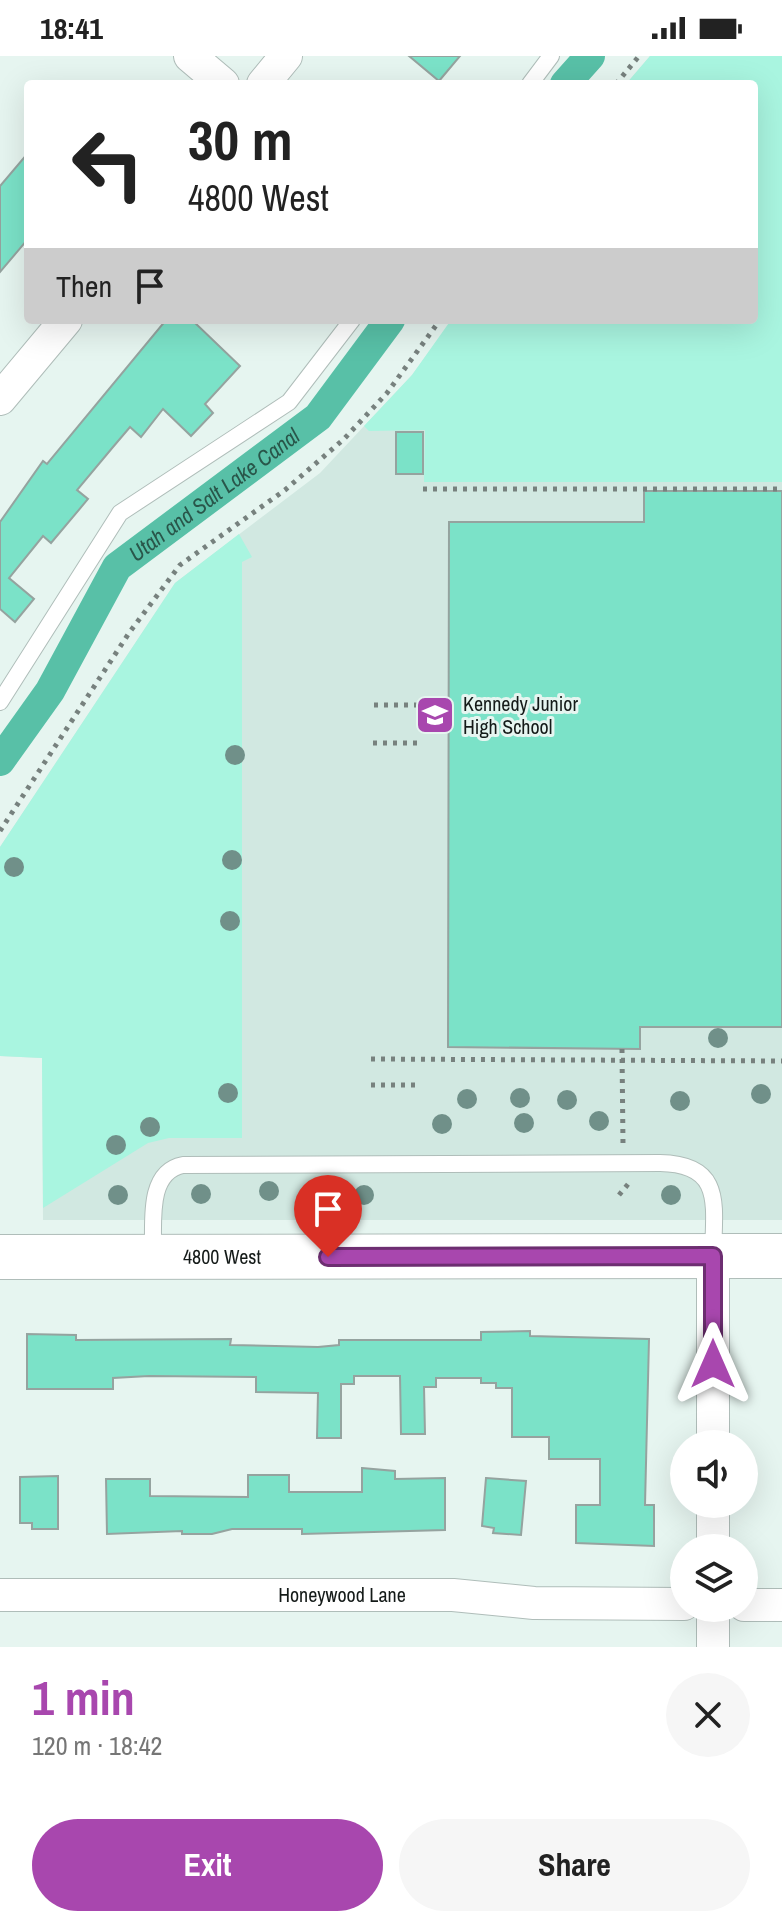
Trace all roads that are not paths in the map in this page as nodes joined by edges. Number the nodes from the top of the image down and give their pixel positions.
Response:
1 (190, 56) edge
2 (286, 56) edge
3 (551, 56) edge
4 (218, 80) edge
5 (266, 80) edge
6 (533, 80) edge
7 (63, 324) edge
8 (349, 324) edge
9 (0, 399) edge
10 (0, 702) edge
11 (713, 1256) junction
12 (782, 1256) edge
13 (0, 1257) edge
14 (153, 1257) junction
15 (713, 1430) edge
16 (0, 1595) edge
17 (670, 1604) edge
18 (758, 1605) edge
19 (782, 1605) edge
20 (713, 1622) edge
21 (713, 1647) edge

1 - 4 street
2 - 5 street
3 - 6 lane
7 - 9 street
8 - 10 lane
11 - 12 main road, 4800 West
11 - 14 main road, 4800 West
11 - 14 lane
11 - 15 street
13 - 14 main road, 4800 West
16 - 17 street, Honeywood Lane
18 - 19 street
20 - 21 street

